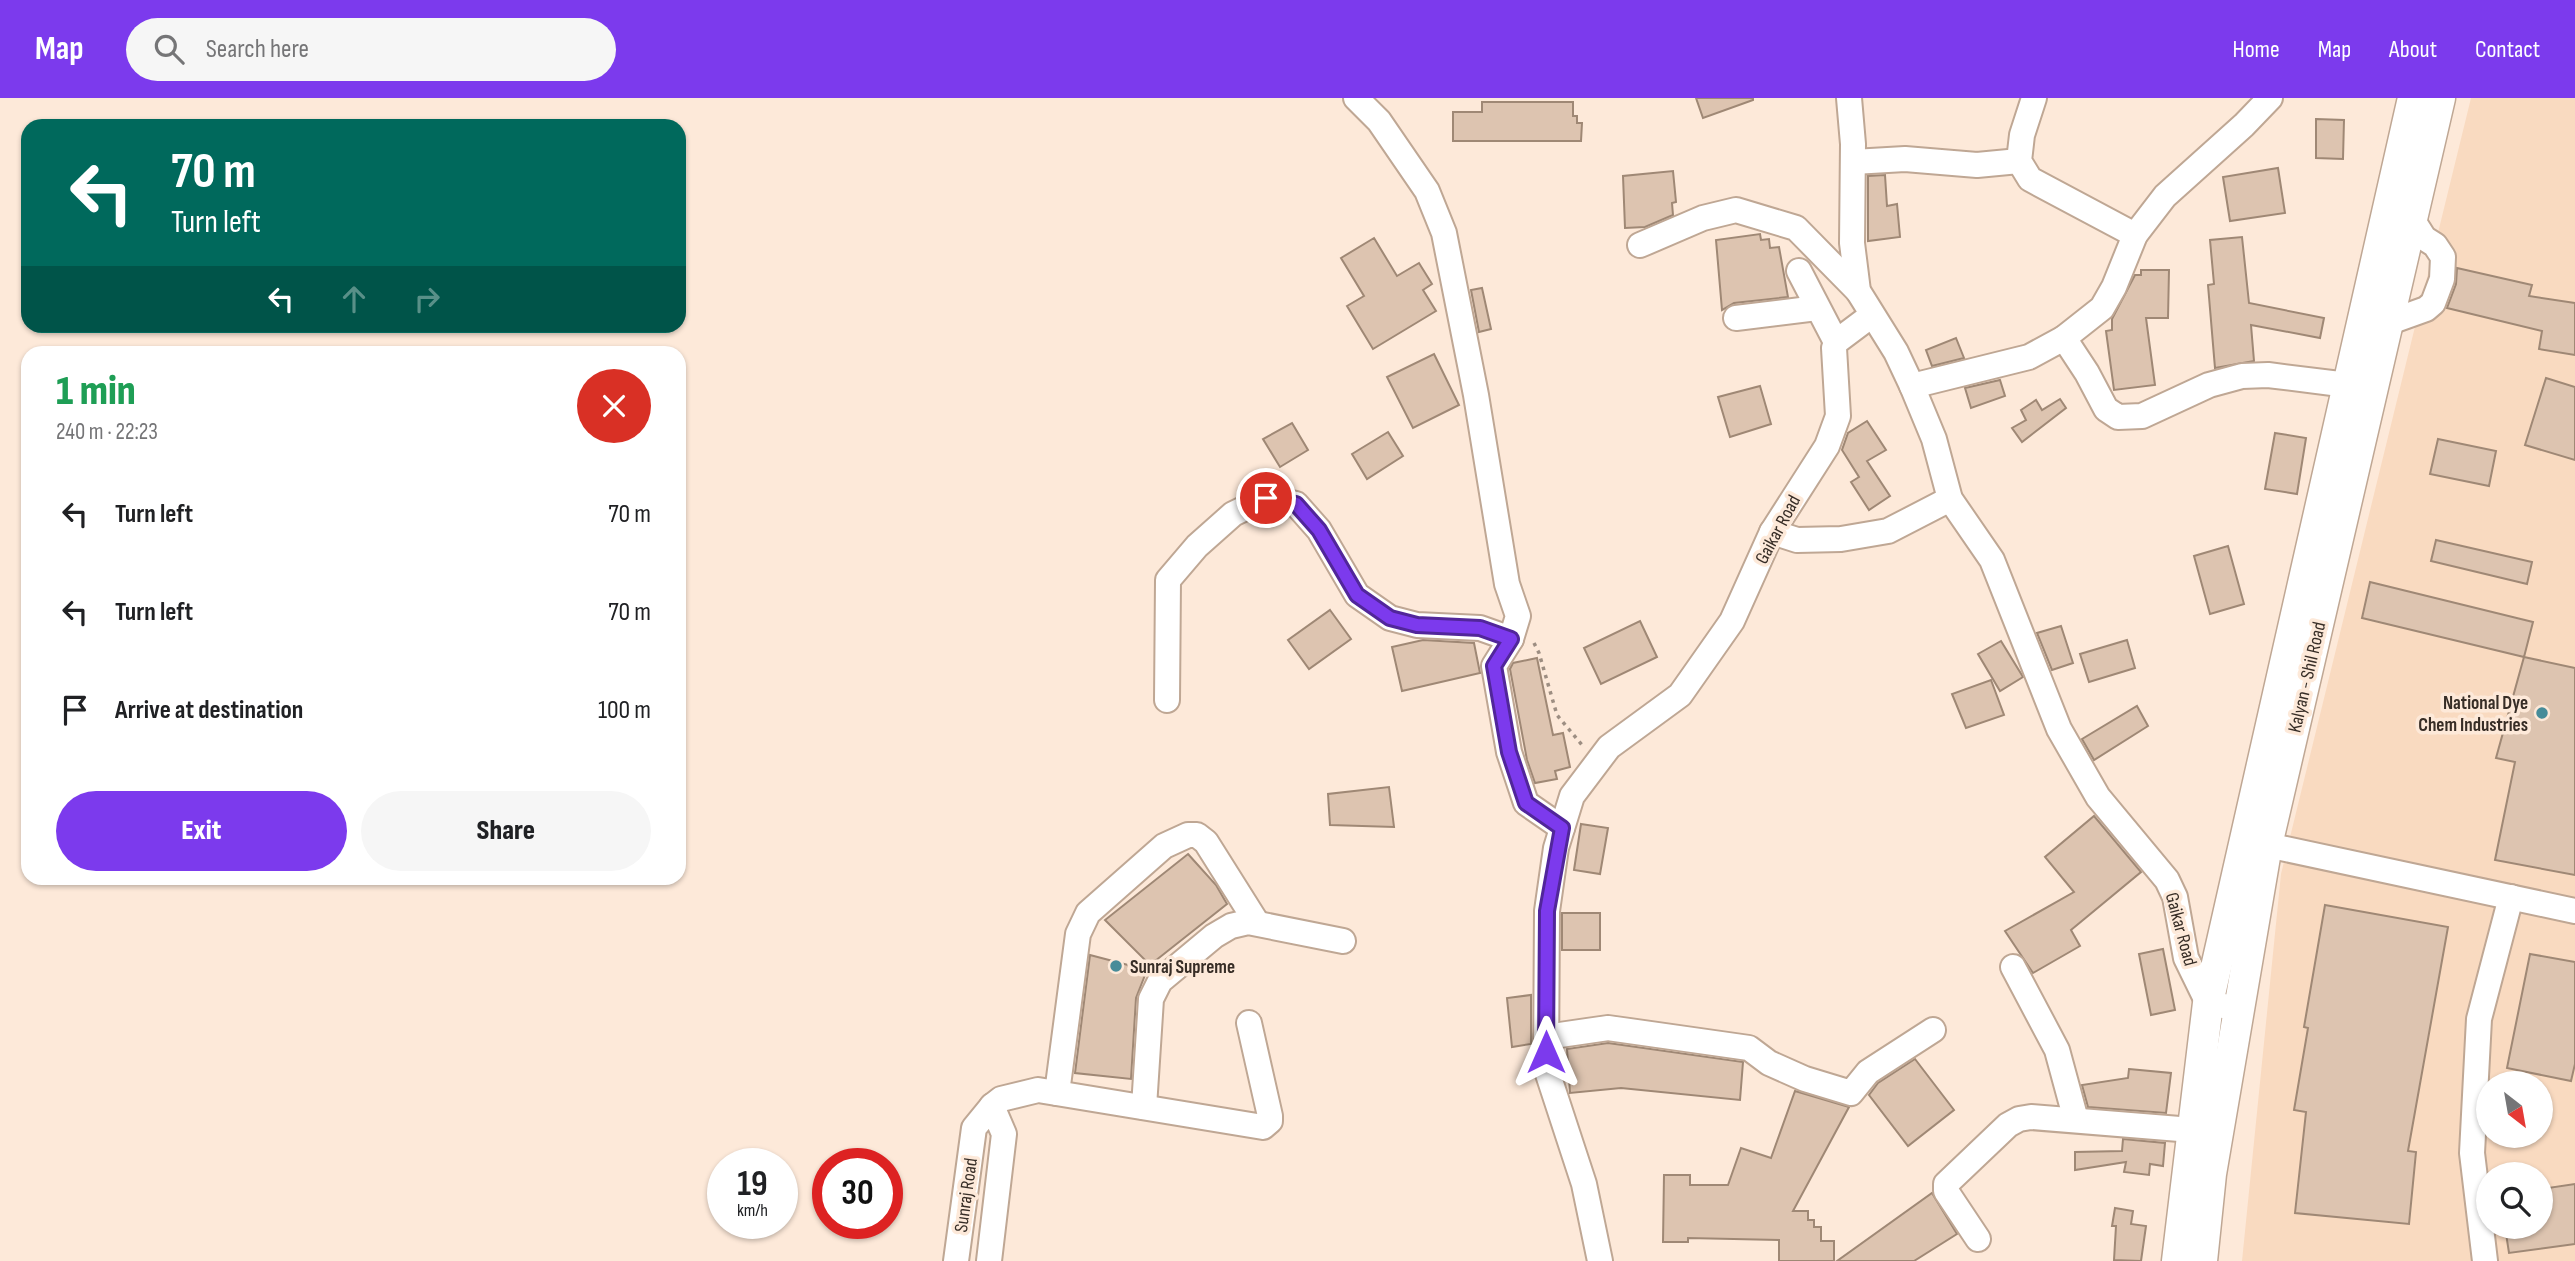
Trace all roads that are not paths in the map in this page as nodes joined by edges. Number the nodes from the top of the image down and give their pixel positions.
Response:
1 (1356, 98) edge
2 (1849, 98) edge
3 (2034, 98) edge
4 (2270, 98) edge
5 (2413, 98) edge
6 (2440, 98) edge
7 (2019, 160) junction
8 (1853, 162) junction
9 (2412, 219) junction
10 (2134, 235) junction
11 (1640, 245) dead end
12 (1799, 271) dead end
13 (2386, 272) junction
14 (1858, 291) junction
15 (1816, 308) junction
16 (1872, 315) junction
17 (1736, 318) dead end
18 (2387, 323) junction
19 (2064, 338) junction
20 (1836, 342) junction
21 (2348, 385) junction
22 (1912, 386) junction
23 (1950, 499) junction
24 (1772, 532) junction
25 (1514, 628) junction
26 (1167, 700) dead end
27 (1562, 828) junction
28 (2267, 845) junction
29 (2511, 897) junction
30 (2575, 911) edge
31 (1256, 923) junction
32 (1343, 941) dead end
33 (2013, 967) dead end
34 (2208, 1003) junction
35 (2239, 1009) junction
36 (1249, 1023) dead end
37 (1933, 1030) dead end
38 (1546, 1037) junction
39 (1057, 1093) junction
40 (992, 1106) junction
41 (1144, 1107) junction
42 (2076, 1120) junction
43 (2192, 1130) junction
44 (1978, 1239) dead end
45 (956, 1261) edge
46 (989, 1261) edge
47 (1600, 1261) edge
48 (2177, 1261) edge
49 (2202, 1261) edge
50 (2485, 1261) edge

1 - 25 street
2 - 8 street
3 - 7 street
4 - 10 street
5 - 13 main road, Kalyan - Shil Road
6 - 9 main road, Kalyan - Shil Road
7 - 8 street
7 - 10 street
8 - 14 street
9 - 13 main road, Kalyan - Shil Road
9 - 18 street
10 - 19 street
11 - 14 street
12 - 15 street
13 - 18 main road, Kalyan - Shil Road
13 - 21 main road, Kalyan - Shil Road
14 - 16 street, Gaikar Road
15 - 17 street
15 - 20 street
16 - 20 street
16 - 22 street, Gaikar Road
18 - 28 main road, Kalyan - Shil Road
19 - 21 street
19 - 22 street
20 - 24 street, Gaikar Road
21 - 34 main road, Kalyan - Shil Road
22 - 23 street, Gaikar Road
23 - 24 street
23 - 34 street, Gaikar Road
24 - 27 street, Gaikar Road
25 - 26 street
25 - 27 street
27 - 38 street, Gaikar Road
28 - 29 street
28 - 35 main road, Kalyan - Shil Road
29 - 30 street
29 - 50 street
31 - 32 street
31 - 39 street
31 - 41 street
33 - 42 street
34 - 35 street
34 - 43 main road, Kalyan - Shil Road
35 - 49 main road, Kalyan - Shil Road
36 - 41 street
37 - 38 street
38 - 47 street, Gaikar Road
39 - 40 street
39 - 41 street
40 - 45 street, Sunraj Road
40 - 46 street
42 - 43 street
42 - 44 street
43 - 48 main road, Kalyan - Shil Road

